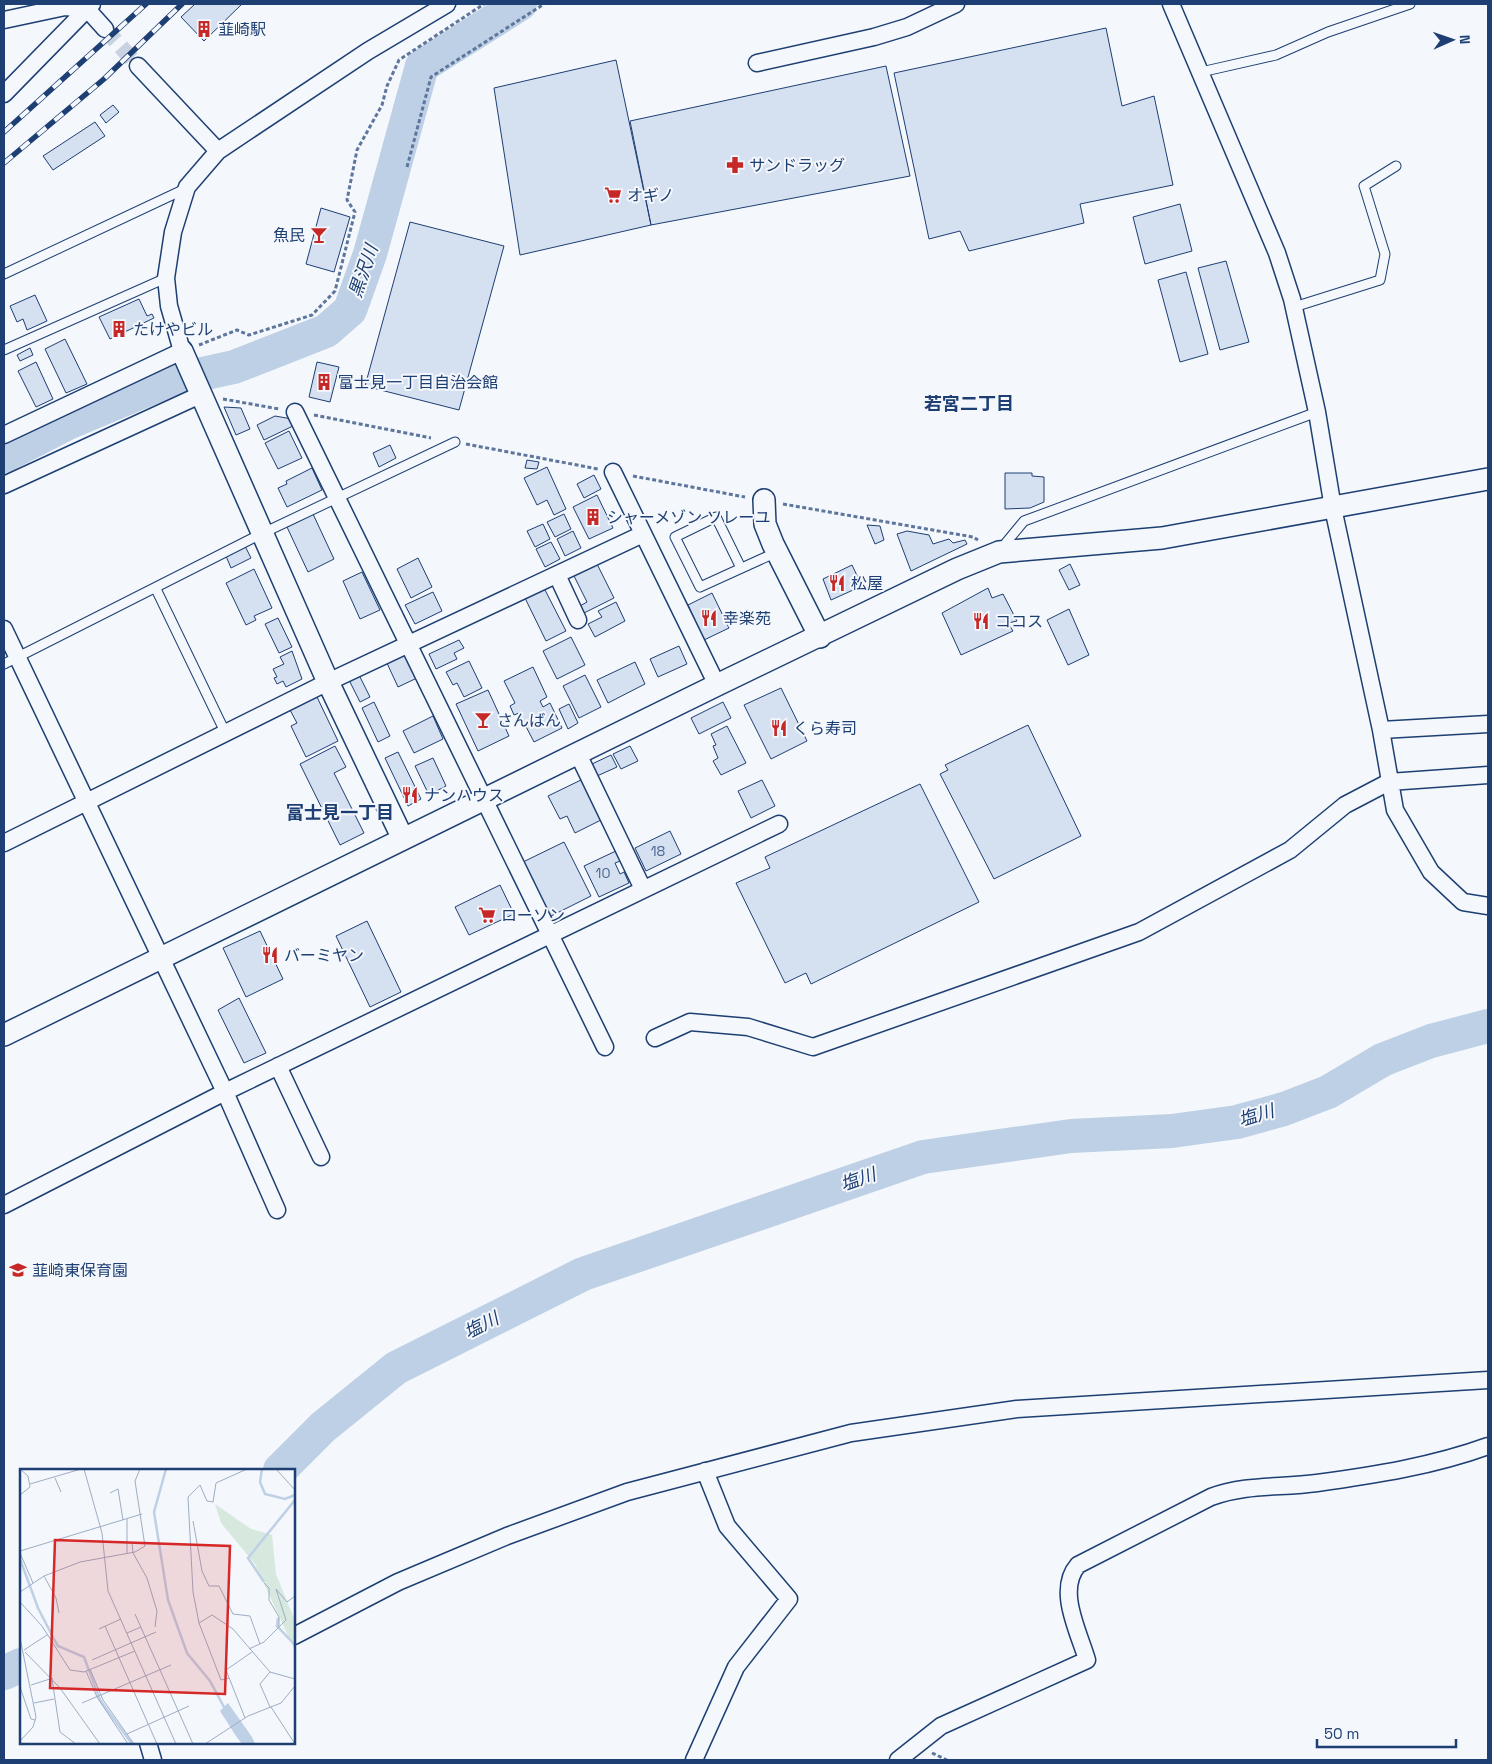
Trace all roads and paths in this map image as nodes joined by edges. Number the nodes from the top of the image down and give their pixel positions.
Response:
1 (446, 4) edge
2 (484, 4) edge
3 (544, 4) edge
4 (956, 4) edge
5 (1171, 4) edge
6 (1410, 4) edge
7 (88, 6) edge
8 (4, 20) edge
9 (105, 29) tunnel mouth
10 (757, 63) dead end
11 (138, 66) tunnel mouth
12 (1201, 72) junction
13 (4, 94) edge
14 (218, 151) junction
15 (1396, 166) dead end
16 (407, 168) dead end
17 (187, 187) junction
18 (4, 274) edge
19 (166, 278) junction
20 (1294, 307) junction
21 (4, 350) edge
22 (182, 351) junction
23 (200, 395) junction
24 (295, 412) dead end
25 (1317, 412) junction
26 (4, 436) edge
27 (455, 442) dead end
28 (613, 472) dead end
29 (1488, 479) edge
30 (4, 485) edge
31 (338, 500) junction
32 (764, 500) dead end
33 (1333, 508) junction
34 (261, 534) junction
35 (643, 534) junction
36 (777, 552) junction
37 (999, 552) junction
38 (741, 568) junction
39 (557, 575) junction
40 (156, 589) junction
41 (578, 620) dead end
42 (4, 629) edge
43 (820, 637) junction
44 (409, 645) junction
45 (10, 660) edge
46 (328, 682) junction
47 (717, 684) junction
48 (1488, 724) edge
49 (1381, 730) junction
50 (226, 734) junction
51 (578, 754) junction
52 (1488, 775) edge
53 (1389, 782) junction
54 (484, 799) junction
55 (85, 802) junction
56 (779, 824) dead end
57 (403, 839) junction
58 (4, 843) edge
59 (643, 889) junction
60 (1488, 906) edge
61 (550, 935) junction
62 (161, 958) junction
63 (4, 1035) edge
64 (655, 1038) dead end
65 (605, 1047) dead end
66 (278, 1066) junction
67 (225, 1092) junction
68 (321, 1157) dead end
69 (4, 1205) edge
70 (277, 1210) dead end
71 (1488, 1380) edge
72 (1488, 1446) edge
73 (706, 1471) junction
74 (295, 1635) edge
75 (148, 1744) edge
76 (153, 1760) edge
77 (694, 1760) edge
78 (898, 1760) edge

1 - 14 street
2 - 22 path
3 - 16 path
4 - 10 street
5 - 12 street
6 - 12 lane
7 - 8 street
7 - 9 street
7 - 13 street
11 - 14 street
12 - 20 street
14 - 17 street
15 - 20 lane
17 - 18 lane
17 - 19 street
19 - 21 lane
19 - 22 street
20 - 25 street
22 - 23 street
22 - 26 street
23 - 30 street
23 - 34 street
24 - 31 street
25 - 33 street
25 - 37 lane
27 - 31 lane
28 - 35 street
29 - 33 street
31 - 34 lane
31 - 44 street
32 - 36 street
33 - 37 street
33 - 49 street
34 - 40 lane
34 - 46 street
35 - 39 street
35 - 47 street
36 - 38 lane
36 - 43 street
37 - 43 street
38 - 38 lane
39 - 41 street
39 - 44 street
40 - 45 lane
40 - 50 lane
42 - 45 street
43 - 47 street
44 - 46 street
44 - 54 street
45 - 55 street
46 - 50 street
46 - 57 street
47 - 51 street
48 - 49 street
49 - 53 street
50 - 55 street
51 - 54 street
51 - 59 street
52 - 53 street
53 - 60 street
53 - 64 street
54 - 57 street
54 - 61 street
55 - 58 street
55 - 62 street
56 - 59 street
57 - 62 street
59 - 61 street
61 - 65 street
61 - 66 street
62 - 63 street
62 - 67 street
66 - 67 street
66 - 68 street
67 - 69 street
67 - 70 street
71 - 73 street
72 - 78 street
73 - 74 street
73 - 77 street
75 - 76 street

